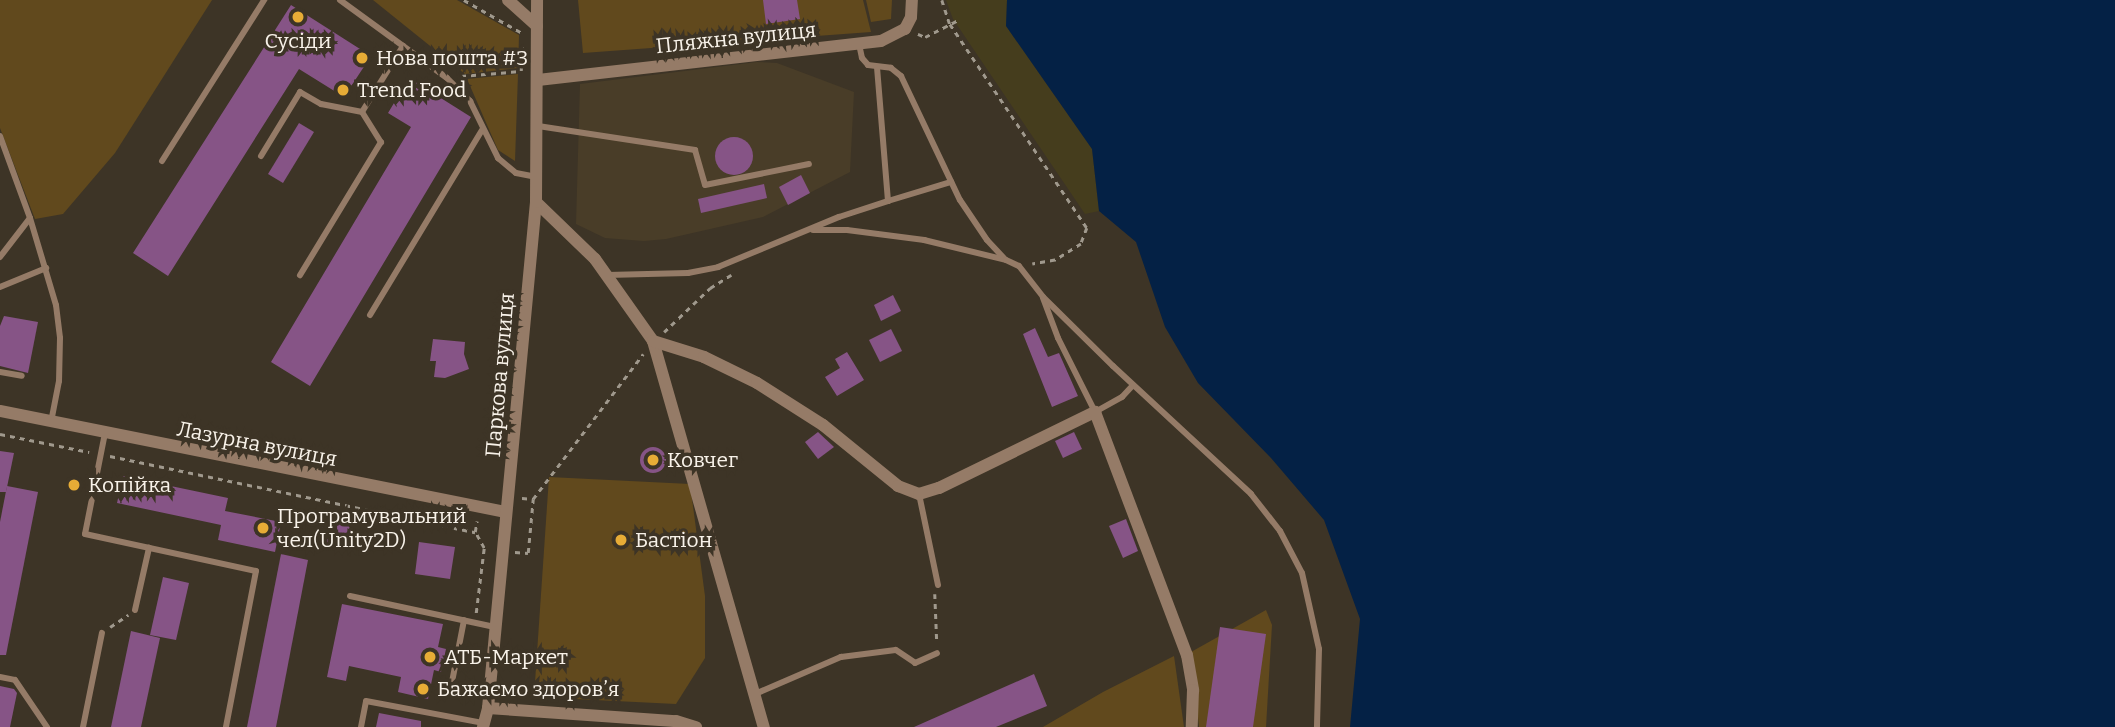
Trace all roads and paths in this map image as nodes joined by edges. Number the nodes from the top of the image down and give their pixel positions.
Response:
1 (264, 0) edge
2 (340, 0) edge
3 (464, 0) edge
4 (508, 0) edge
5 (537, 0) edge
6 (912, 0) edge
7 (942, 0) edge
8 (958, 20) dead end
9 (950, 24) junction
10 (537, 26) junction
11 (918, 34) dead end
12 (859, 44) junction
13 (403, 46) junction
14 (877, 67) junction
15 (447, 78) junction
16 (538, 80) junction
17 (362, 112) junction
18 (538, 126) junction
19 (482, 130) junction
20 (0, 136) edge
21 (261, 156) dead end
22 (162, 161) dead end
23 (809, 164) dead end
24 (537, 177) junction
25 (951, 183) junction
26 (888, 201) junction
27 (536, 202) junction
28 (30, 218) junction
29 (813, 230) junction
30 (0, 257) edge
31 (1006, 260) junction
32 (1019, 266) junction
33 (46, 268) junction
34 (733, 273) dead end
35 (300, 275) dead end
36 (607, 275) junction
37 (0, 287) edge
38 (1043, 297) junction
39 (370, 315) dead end
40 (653, 341) junction
41 (0, 372) edge
42 (22, 376) dead end
43 (1133, 385) junction
44 (0, 411) edge
45 (1095, 412) junction
46 (51, 422) junction
47 (0, 433) edge
48 (105, 433) junction
49 (101, 454) junction
50 (919, 494) junction
51 (506, 512) junction
52 (149, 548) junction
53 (528, 553) dead end
54 (938, 584) joint
55 (350, 596) dead end
56 (135, 610) joint
57 (464, 620) junction
58 (475, 623) junction
59 (495, 627) junction
60 (102, 634) joint
61 (937, 653) joint
62 (0, 677) edge
63 (452, 682) dead end
64 (755, 694) junction
65 (488, 708) junction
66 (483, 725) edge
67 (47, 727) edge
68 (83, 727) edge
69 (226, 727) edge
70 (361, 727) edge
71 (696, 727) edge
72 (764, 727) edge
73 (1192, 727) edge
74 (1317, 727) edge

1 - 22 lane
2 - 13 lane
3 - 15 path
4 - 10 street
5 - 10 street, Паркова вулиця
6 - 12 street, Пляжна вулиця
7 - 9 path
8 - 9 path
9 - 11 path
9 - 32 path
10 - 16 street, Паркова вулиця
12 - 14 lane
12 - 16 street, Пляжна вулиця
13 - 15 lane
13 - 17 lane
14 - 25 lane
14 - 26 lane
15 - 19 lane
16 - 18 street, Паркова вулиця
17 - 21 lane
17 - 35 lane
18 - 23 lane
18 - 24 street, Паркова вулиця
19 - 24 lane
19 - 39 lane
20 - 28 lane
24 - 27 street, Паркова вулиця
25 - 26 lane
25 - 31 lane
26 - 29 lane
27 - 36 street
27 - 51 street, Паркова вулиця
28 - 30 lane
28 - 33 lane
29 - 31 lane
29 - 36 lane
31 - 32 lane
32 - 38 lane
33 - 37 lane
33 - 46 lane
34 - 40 path
36 - 40 street
38 - 43 lane
38 - 45 lane
40 - 50 street
40 - 53 path
40 - 64 street
41 - 42 lane
43 - 45 lane
43 - 74 lane
44 - 46 street, Лазурна вулиця
45 - 50 street
45 - 73 street
46 - 48 street, Лазурна вулиця
47 - 49 path
48 - 49 lane
48 - 51 street, Лазурна вулиця
49 - 52 lane
49 - 58 path
50 - 54 lane
51 - 59 street, Паркова вулиця
52 - 56 lane
52 - 69 lane
54 - 61 path
55 - 57 lane
56 - 60 path
57 - 58 lane
57 - 63 lane
58 - 59 lane
59 - 65 street, Паркова вулиця
60 - 68 lane
61 - 64 lane
62 - 67 lane
64 - 72 street
65 - 66 street, Паркова вулиця
65 - 71 street
66 - 70 lane

